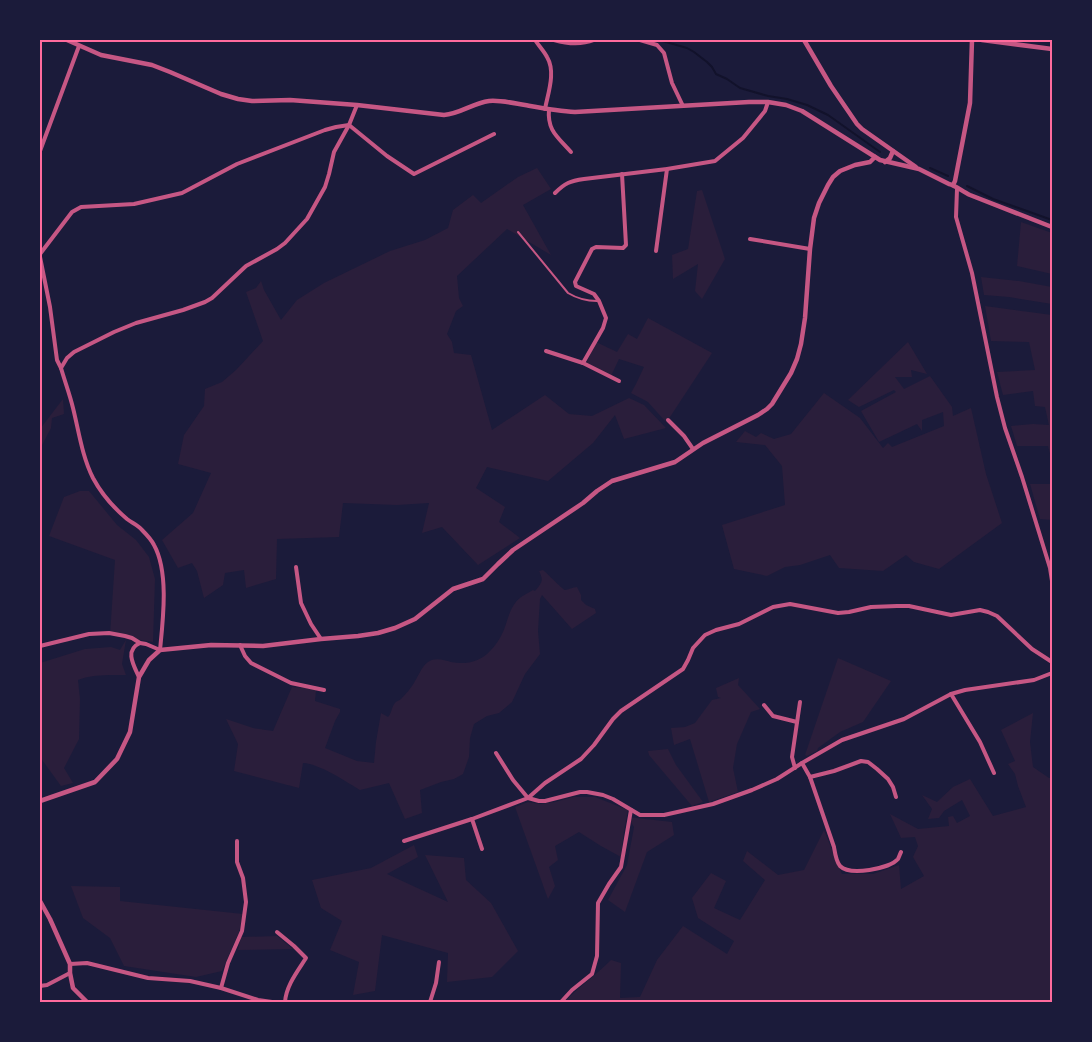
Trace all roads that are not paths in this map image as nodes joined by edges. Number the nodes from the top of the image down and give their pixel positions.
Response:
1 (66, 40) edge
2 (535, 40) edge
3 (554, 40) edge
4 (594, 40) edge
5 (640, 40) edge
6 (804, 40) edge
7 (972, 40) edge
8 (982, 40) edge
9 (1007, 42) edge
10 (79, 46) junction
11 (1052, 49) edge
12 (768, 102) junction
13 (357, 105) junction
14 (683, 106) junction
15 (547, 109) junction
16 (349, 125) junction
17 (494, 134) dead end
18 (40, 151) edge
19 (893, 151) junction
20 (571, 152) dead end
21 (875, 158) junction
22 (885, 162) junction
23 (667, 169) junction
24 (919, 169) junction
25 (622, 174) junction
26 (953, 185) junction
27 (958, 189) junction
28 (555, 193) dead end
29 (1052, 227) edge
30 (518, 232) dead end
31 (750, 239) dead end
32 (810, 250) junction
33 (656, 251) dead end
34 (40, 256) edge
35 (599, 301) junction
36 (546, 351) dead end
37 (583, 363) junction
38 (61, 368) junction
39 (619, 381) dead end
40 (668, 420) dead end
41 (693, 449) junction
42 (296, 567) dead end
43 (1052, 580) edge
44 (321, 639) junction
45 (140, 643) junction
46 (240, 645) junction
47 (40, 646) edge
48 (160, 650) junction
49 (1052, 662) edge
50 (1052, 673) edge
51 (139, 677) junction
52 (324, 690) dead end
53 (951, 694) junction
54 (800, 702) dead end
55 (764, 705) dead end
56 (797, 722) junction
57 (496, 753) dead end
58 (802, 762) junction
59 (795, 768) junction
60 (994, 773) dead end
61 (810, 777) junction
62 (896, 797) dead end
63 (528, 798) junction
64 (40, 801) edge
65 (631, 810) junction
66 (472, 819) junction
67 (237, 841) dead end
68 (404, 841) dead end
69 (482, 849) dead end
70 (901, 852) dead end
71 (40, 901) edge
72 (277, 932) dead end
73 (439, 962) dead end
74 (70, 964) junction
75 (70, 974) junction
76 (40, 986) edge
77 (221, 988) junction
78 (87, 1002) edge
79 (272, 1002) edge
80 (285, 1002) edge
81 (352, 1002) edge
82 (366, 1002) edge
83 (430, 1002) edge
84 (561, 1002) edge

1 - 10 street
2 - 15 street
3 - 4 street
5 - 14 street
6 - 19 street
7 - 26 street
8 - 9 street
9 - 11 street
10 - 13 street
10 - 18 street
12 - 14 street
12 - 21 street
12 - 23 street
13 - 15 street
13 - 16 street
14 - 15 street
15 - 20 street
16 - 17 street
16 - 34 street
16 - 38 street
19 - 22 street
19 - 24 street
21 - 22 street
21 - 32 street
22 - 24 street
23 - 25 street
23 - 33 street
24 - 26 street
25 - 28 street
25 - 35 street
26 - 27 street
27 - 29 street
27 - 43 street
30 - 35 lane
31 - 32 street
32 - 41 street
34 - 38 street
35 - 37 street
36 - 37 street
37 - 39 street
38 - 48 street
40 - 41 street
41 - 44 street
42 - 44 street
44 - 46 street
45 - 47 street
45 - 48 street
45 - 51 street
46 - 48 street
46 - 52 street
48 - 51 street
49 - 63 street
50 - 53 street
51 - 64 street
53 - 58 street
53 - 60 street
54 - 56 street
55 - 56 street
56 - 59 street
57 - 63 street
58 - 59 street
58 - 61 street
59 - 65 street
61 - 62 street
61 - 70 street
63 - 65 street
63 - 66 street
65 - 84 street
66 - 68 street
66 - 69 street
67 - 77 street
71 - 74 street
72 - 80 street
73 - 83 street
74 - 75 street
74 - 77 street
75 - 76 street
75 - 78 street
77 - 79 street
81 - 82 street

